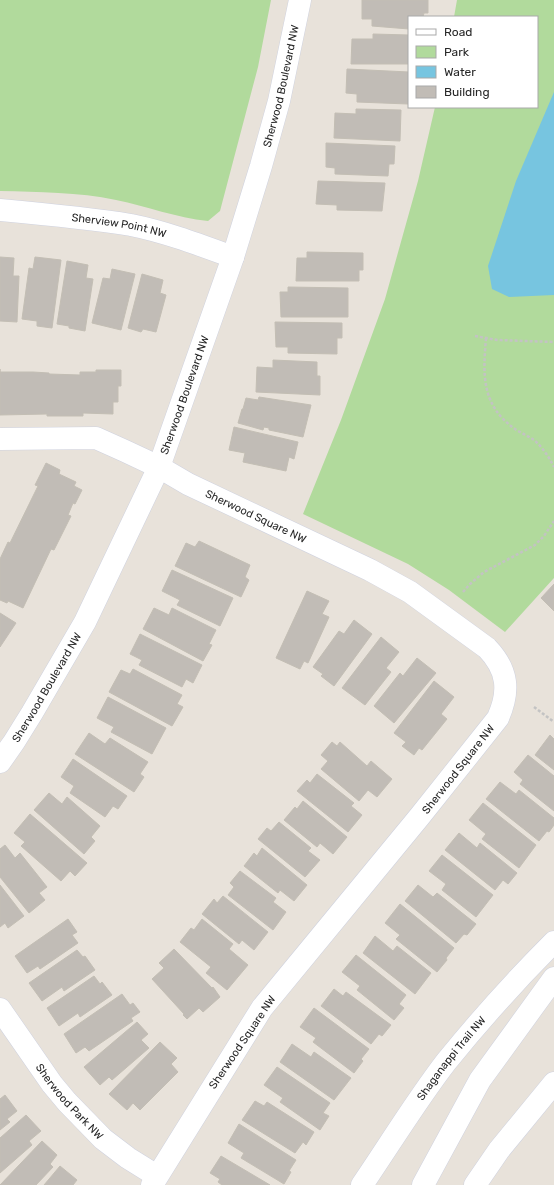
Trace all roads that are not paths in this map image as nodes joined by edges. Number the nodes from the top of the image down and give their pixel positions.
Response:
1 (300, 0) edge
2 (0, 210) edge
3 (233, 257) junction
4 (0, 439) edge
5 (159, 467) junction
6 (0, 762) edge
7 (554, 942) edge
8 (554, 978) edge
9 (0, 1009) edge
10 (554, 1083) edge
11 (155, 1180) edge
12 (362, 1185) edge
13 (423, 1185) edge
14 (475, 1185) edge

1 - 3 street, Sherwood Boulevard NW
2 - 3 street, Sherview Point NW
3 - 5 street, Sherwood Boulevard NW
4 - 5 street, Sherwood Square NW
5 - 6 street, Sherwood Boulevard NW
5 - 11 street, Sherwood Square NW
7 - 12 street, Shaganappi Trail NW
8 - 13 street
9 - 11 street, Sherwood Park NW
10 - 14 street

